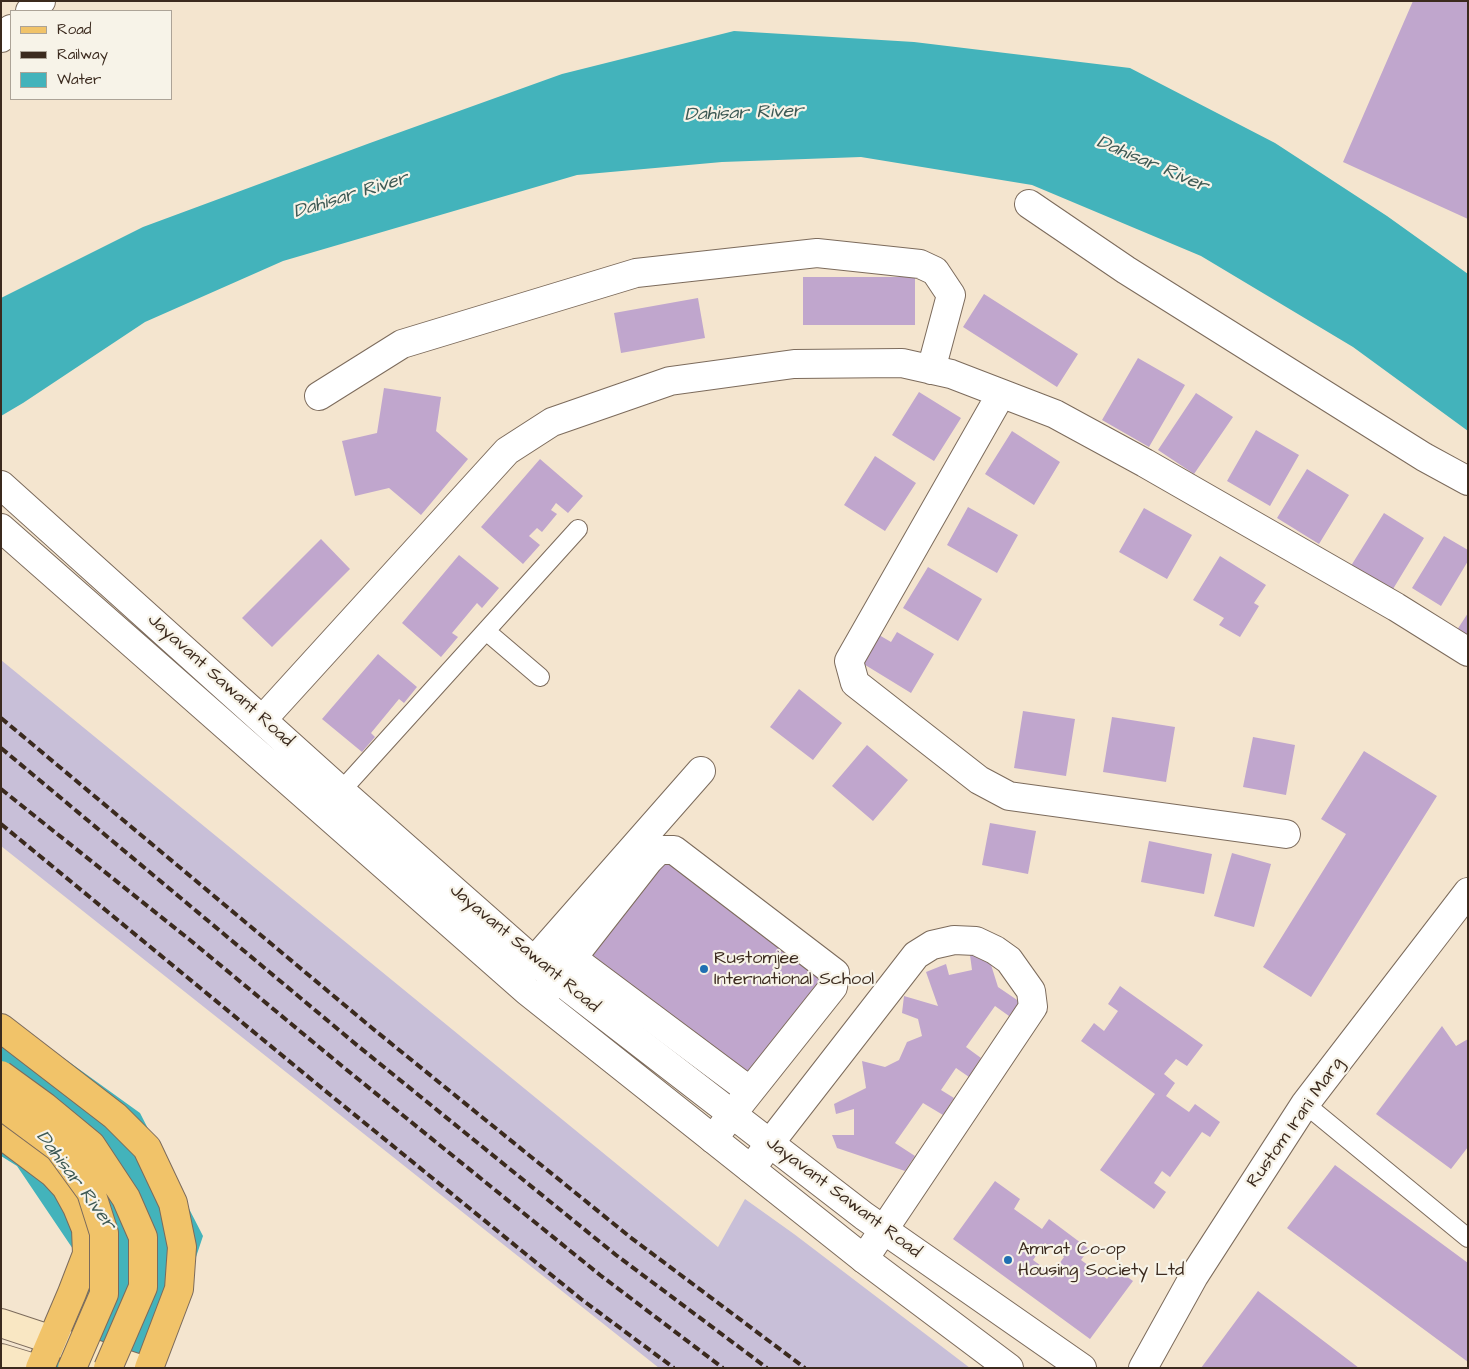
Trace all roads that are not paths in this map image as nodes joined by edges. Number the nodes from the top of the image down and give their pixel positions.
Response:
1 (41, 1) edge
2 (31, 10) edge
3 (10, 29) edge
4 (1, 38) edge
5 (1029, 204) dead end
6 (930, 370) junction
7 (1001, 394) junction
8 (319, 396) dead end
9 (1468, 481) edge
10 (1, 485) edge
11 (1, 528) edge
12 (578, 529) dead end
13 (486, 631) junction
14 (1468, 652) edge
15 (540, 677) dead end
16 (262, 719) junction
17 (700, 771) dead end
18 (341, 791) junction
19 (1286, 834) dead end
20 (1468, 892) edge
21 (534, 961) junction
22 (564, 969) junction
23 (540, 1002) junction
24 (1, 1028) edge
25 (1, 1076) edge
26 (750, 1091) junction
27 (1306, 1104) junction
28 (1, 1105) edge
29 (732, 1114) junction
30 (1, 1134) edge
31 (713, 1139) junction
32 (770, 1143) junction
33 (751, 1169) junction
34 (884, 1230) junction
35 (1468, 1238) edge
36 (864, 1259) junction
37 (6, 1324) edge
38 (52, 1340) junction
39 (3, 1358) edge
40 (34, 1368) edge
41 (40, 1368) edge
42 (72, 1368) edge
43 (108, 1368) edge
44 (138, 1368) edge
45 (149, 1368) edge
46 (1009, 1368) edge
47 (1082, 1368) edge
48 (1143, 1368) edge

1 - 2 street
3 - 4 street
5 - 9 street
6 - 7 street
6 - 8 street
6 - 16 street
7 - 14 street
7 - 19 street
10 - 16 street, Jayavant Sawant Road
11 - 23 street, Jayavant Sawant Road
12 - 13 lane
13 - 15 lane
13 - 18 lane
16 - 18 street, Jayavant Sawant Road
17 - 21 street
18 - 21 street, Jayavant Sawant Road
20 - 27 street, Rustom Irani Marg
21 - 22 street, Jayavant Sawant Road
22 - 23 street
22 - 26 street
22 - 26 street
22 - 29 street, Jayavant Sawant Road
23 - 31 street, Jayavant Sawant Road
24 - 45 main road
25 - 43 main road, bridge
26 - 29 street
27 - 35 lane
27 - 48 street, Rustom Irani Marg
28 - 42 main road, bridge
29 - 31 street
29 - 32 street, Jayavant Sawant Road
30 - 38 main road
31 - 33 street, Jayavant Sawant Road
32 - 33 street
32 - 34 street, Jayavant Sawant Road
32 - 34 street
33 - 36 street, Jayavant Sawant Road
34 - 36 street
34 - 47 street, Jayavant Sawant Road
36 - 46 street, Jayavant Sawant Road
37 - 38 main road
38 - 41 main road
38 - 44 main road, bridge
39 - 40 main road

